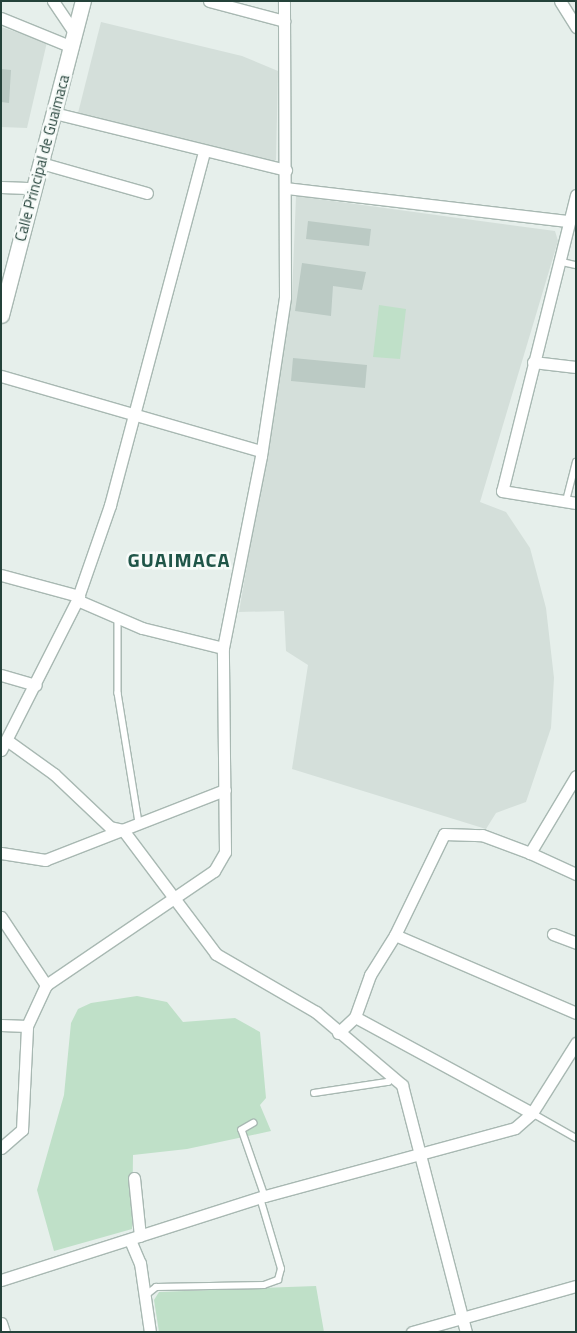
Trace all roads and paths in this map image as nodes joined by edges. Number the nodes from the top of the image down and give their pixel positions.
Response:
1 (53, 1) edge
2 (83, 1) edge
3 (209, 1) edge
4 (284, 1) edge
5 (560, 1) edge
6 (1, 18) edge
7 (284, 21) junction
8 (576, 27) edge
9 (73, 41) junction
10 (54, 113) junction
11 (204, 151) junction
12 (41, 163) junction
13 (286, 170) junction
14 (1, 187) edge
15 (34, 188) junction
16 (286, 188) junction
17 (147, 193) dead end
18 (576, 195) edge
19 (572, 221) edge
20 (558, 261) junction
21 (576, 265) edge
22 (7, 271) edge
23 (1, 315) edge
24 (533, 362) junction
25 (576, 367) edge
26 (1, 376) edge
27 (135, 414) junction
28 (261, 452) junction
29 (576, 462) edge
30 (571, 502) edge
31 (1, 575) edge
32 (78, 598) junction
33 (118, 619) junction
34 (223, 648) junction
35 (1, 675) edge
36 (36, 685) junction
37 (5, 745) edge
38 (575, 781) edge
39 (225, 790) junction
40 (140, 823) junction
41 (121, 830) junction
42 (530, 853) junction
43 (1, 854) edge
44 (576, 874) edge
45 (174, 899) junction
46 (1, 917) edge
47 (552, 934) dead end
48 (395, 935) junction
49 (576, 943) edge
50 (46, 985) junction
51 (576, 1013) edge
52 (354, 1017) junction
53 (1, 1025) edge
54 (27, 1026) junction
55 (338, 1033) junction
56 (576, 1043) edge
57 (393, 1076) junction
58 (314, 1092) dead end
59 (532, 1113) junction
60 (254, 1123) dead end
61 (576, 1138) edge
62 (1, 1148) edge
63 (422, 1153) junction
64 (134, 1178) dead end
65 (262, 1197) junction
66 (135, 1238) junction
67 (1, 1280) edge
68 (576, 1286) edge
69 (145, 1296) junction
70 (463, 1320) junction
71 (1, 1323) edge
72 (4, 1332) edge
73 (150, 1332) edge
74 (412, 1332) edge
75 (466, 1332) edge

1 - 9 street
2 - 9 main road, Calle Principal de Guaimaca
3 - 7 street
4 - 7 street
5 - 8 street
6 - 9 street
7 - 13 street
9 - 10 main road, Calle Principal de Guaimaca
10 - 11 street
10 - 12 main road, Calle Principal de Guaimaca
11 - 13 street
11 - 27 street
12 - 15 main road, Calle Principal de Guaimaca
12 - 17 street
13 - 16 street
14 - 15 street
15 - 22 main road, Calle Principal de Guaimaca
16 - 19 street
16 - 28 street
18 - 19 street
19 - 20 street
20 - 21 lane
20 - 24 street
22 - 23 main road, Calle Principal de Guaimaca
24 - 25 street
24 - 30 street
26 - 27 street
27 - 28 street
27 - 32 street
28 - 34 street
29 - 30 lane
31 - 32 street
32 - 33 street
32 - 36 street
33 - 34 street
33 - 40 lane
34 - 39 street
35 - 36 street
36 - 37 street
37 - 41 street
38 - 42 street
39 - 40 street
39 - 45 street
40 - 41 street
41 - 43 street
41 - 45 street
42 - 44 street
42 - 48 street
45 - 50 street
45 - 55 street
46 - 50 street
47 - 49 street
48 - 51 street
48 - 52 street
50 - 54 street
52 - 55 street
52 - 59 street
53 - 54 street
54 - 62 street
55 - 57 street
56 - 59 street
57 - 58 lane
57 - 63 street
59 - 61 lane
59 - 63 street
60 - 65 lane
63 - 65 street
63 - 70 street
64 - 66 street
65 - 66 street
65 - 69 lane
66 - 67 street
66 - 69 street
68 - 70 street
69 - 73 street
70 - 74 street
70 - 75 street
71 - 72 street

